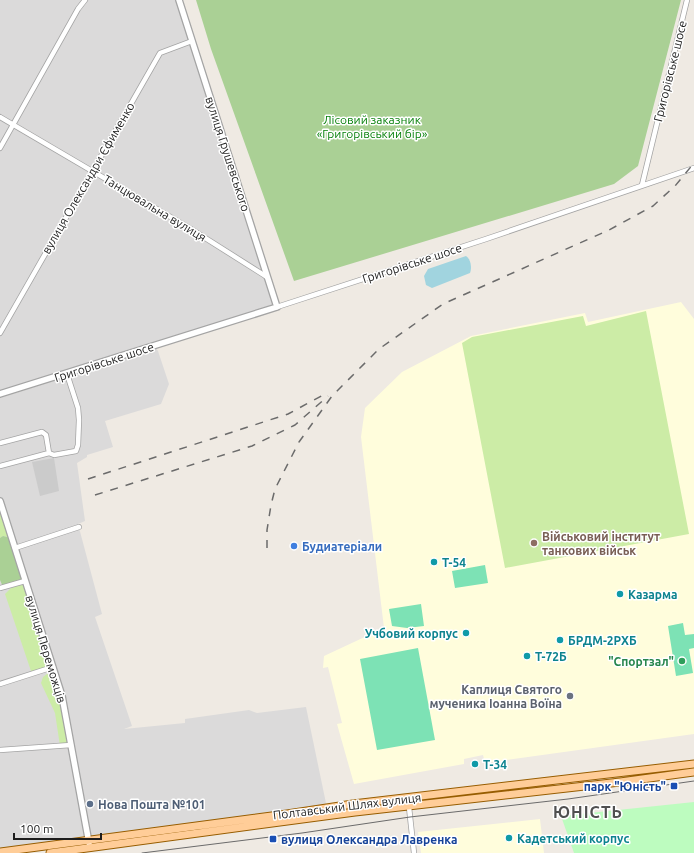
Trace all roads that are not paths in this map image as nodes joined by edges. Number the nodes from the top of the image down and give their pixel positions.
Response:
1 (85, 0) edge
2 (179, 0) edge
3 (687, 0) edge
4 (192, 41) junction
5 (0, 117) edge
6 (14, 125) junction
7 (0, 148) edge
8 (694, 168) edge
9 (92, 170) junction
10 (642, 185) junction
11 (267, 276) junction
12 (277, 307) junction
13 (0, 333) edge
14 (67, 374) junction
15 (0, 394) edge
16 (0, 443) edge
17 (49, 453) junction
18 (0, 466) edge
19 (0, 502) edge
20 (79, 527) dead end
21 (15, 548) junction
22 (25, 581) junction
23 (0, 588) edge
24 (53, 667) junction
25 (0, 684) edge
26 (71, 745) junction
27 (0, 750) edge
28 (694, 764) edge
29 (694, 772) edge
30 (408, 798) junction
31 (409, 806) junction
32 (88, 840) junction
33 (89, 848) junction
34 (0, 852) edge
35 (50, 853) edge
36 (414, 853) edge

1 - 6 street
2 - 4 street, вулиця Грушевського
3 - 10 street, Григорівське шосе
4 - 9 street, вулиця Олександри Єфименко
4 - 11 street, вулиця Грушевського
5 - 6 street, Танцювальна вулиця
6 - 7 street
6 - 9 street, Танцювальна вулиця
8 - 10 street
9 - 11 street, Танцювальна вулиця
9 - 13 street, вулиця Олександри Єфименко
10 - 12 street, Григорівське шосе
11 - 12 street, вулиця Грушевського
12 - 14 street, Григорівське шосе
14 - 15 street, Григорівське шосе
14 - 17 street
16 - 17 street
17 - 18 street
19 - 21 street, вулиця Переможців
20 - 21 street
21 - 22 street, вулиця Переможців
22 - 23 street
22 - 24 street, вулиця Переможців
24 - 25 street
24 - 26 street, вулиця Переможців
26 - 27 street
26 - 32 street, вулиця Переможців
28 - 30 main road, Полтавський Шлях вулиця
29 - 31 main road, Полтавський Шлях вулиця
30 - 31 street
30 - 32 main road, Полтавський Шлях вулиця
31 - 33 main road, Полтавський Шлях вулиця
31 - 36 street
32 - 33 street, вулиця Переможців
32 - 34 main road, Полтавський Шлях вулиця
33 - 35 main road, Полтавський Шлях вулиця

